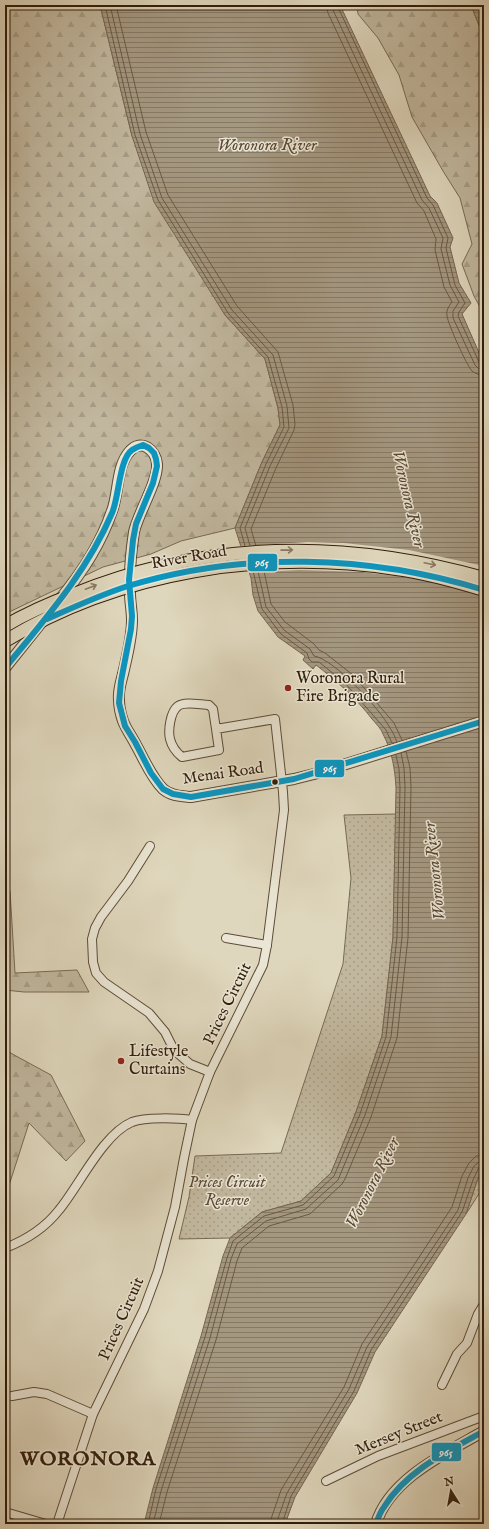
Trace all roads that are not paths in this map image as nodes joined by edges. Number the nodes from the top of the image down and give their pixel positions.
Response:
1 (484, 578) edge
2 (484, 590) edge
3 (5, 626) edge
4 (5, 641) edge
5 (5, 668) edge
6 (484, 721) edge
7 (216, 729) junction
8 (282, 781) junction
9 (150, 846) dead end
10 (226, 938) dead end
11 (267, 945) junction
12 (210, 1072) junction
13 (192, 1120) junction
14 (5, 1248) edge
15 (484, 1304) edge
16 (442, 1385) dead end
17 (12, 1396) dead end
18 (93, 1414) junction
19 (484, 1416) edge
20 (484, 1431) edge
21 (326, 1481) dead end
22 (5, 1512) edge
23 (46, 1524) edge
24 (57, 1524) edge
25 (376, 1524) edge

3 -> 1 main road, River Road, bridge
2 - 4 main road, River Road, bridge
5 - 8 street, Menai Road
6 - 8 street, Menai Road
7 - 7 street
7 - 8 street, Prices Circuit
8 - 11 street, Prices Circuit
9 - 12 street
10 - 11 street, Prices Circuit
11 - 12 street, Prices Circuit
12 - 13 street, Prices Circuit
13 - 14 street
13 - 18 street, Prices Circuit
15 - 16 street
17 - 18 street
18 - 24 street, Prices Circuit
19 - 21 street, Mersey Street
20 - 25 street
22 - 23 street

